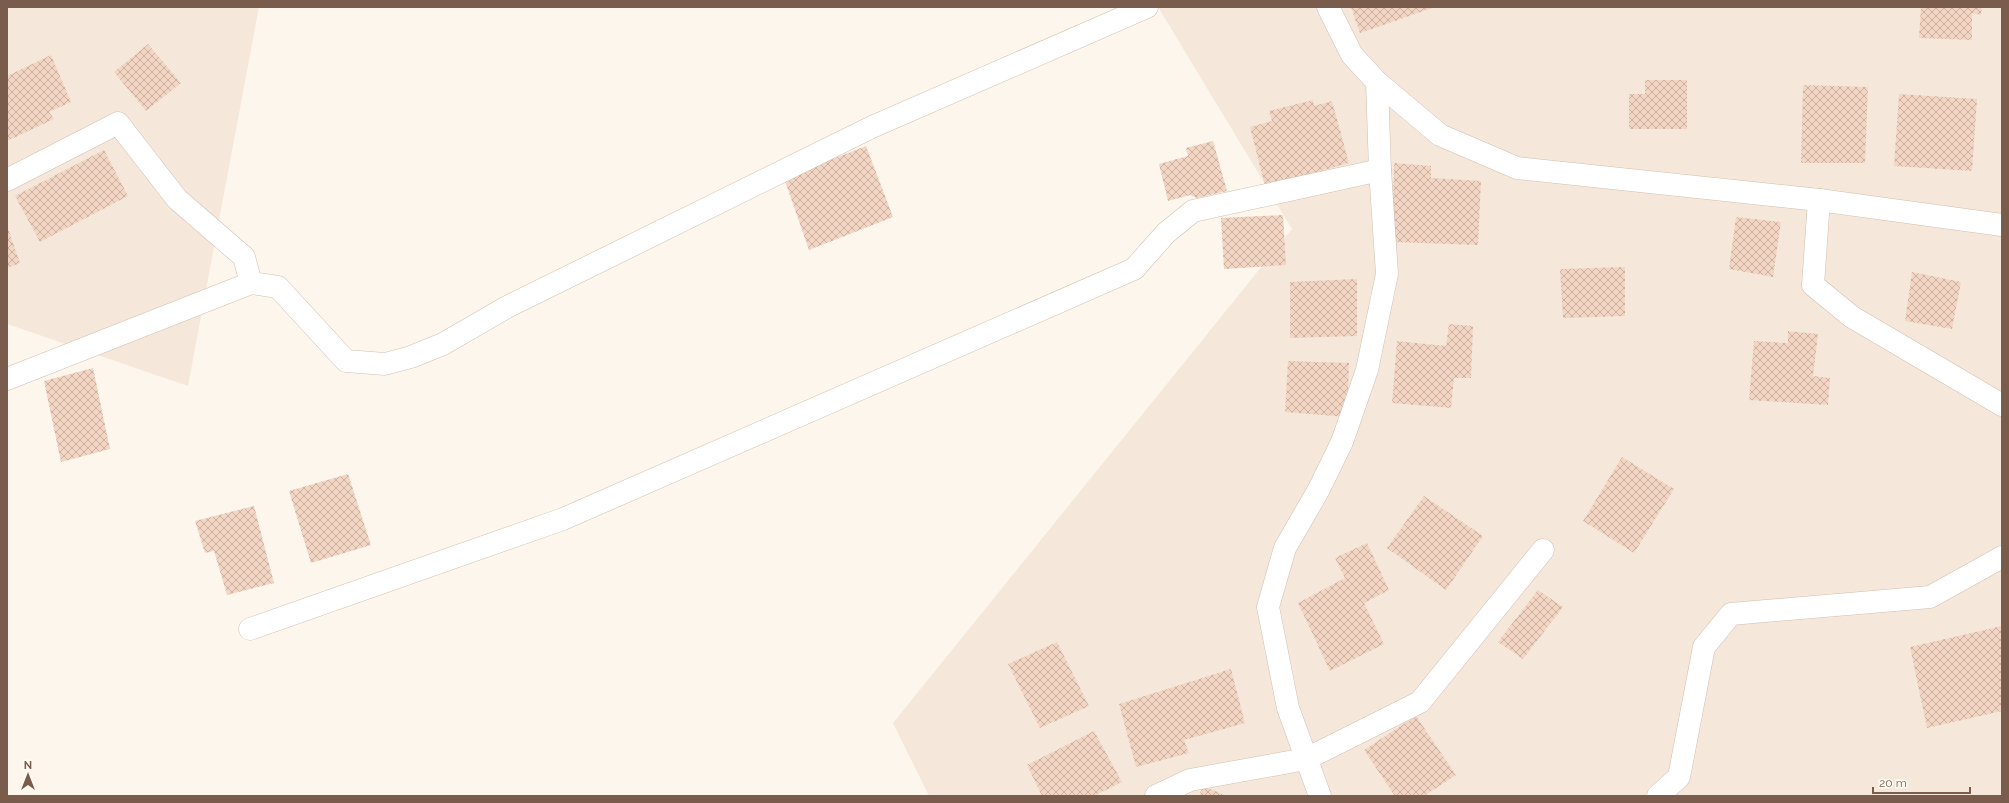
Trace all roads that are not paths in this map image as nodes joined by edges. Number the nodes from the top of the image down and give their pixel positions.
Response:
1 (1147, 7) edge
2 (1328, 7) edge
3 (1377, 82) junction
4 (1380, 170) junction
5 (7, 180) edge
6 (1819, 200) junction
7 (2002, 225) edge
8 (251, 283) junction
9 (7, 379) edge
10 (2002, 405) edge
11 (1543, 550) dead end
12 (2002, 556) edge
13 (250, 629) dead end
14 (1306, 759) junction
15 (1156, 796) edge
16 (1320, 796) edge
17 (1658, 796) edge

1 - 8 street
2 - 3 street
3 - 4 street
3 - 6 street
4 - 13 street
4 - 14 street
5 - 8 street
6 - 7 street
6 - 10 street
8 - 9 street
11 - 14 street
12 - 17 street
14 - 15 street
14 - 16 street

